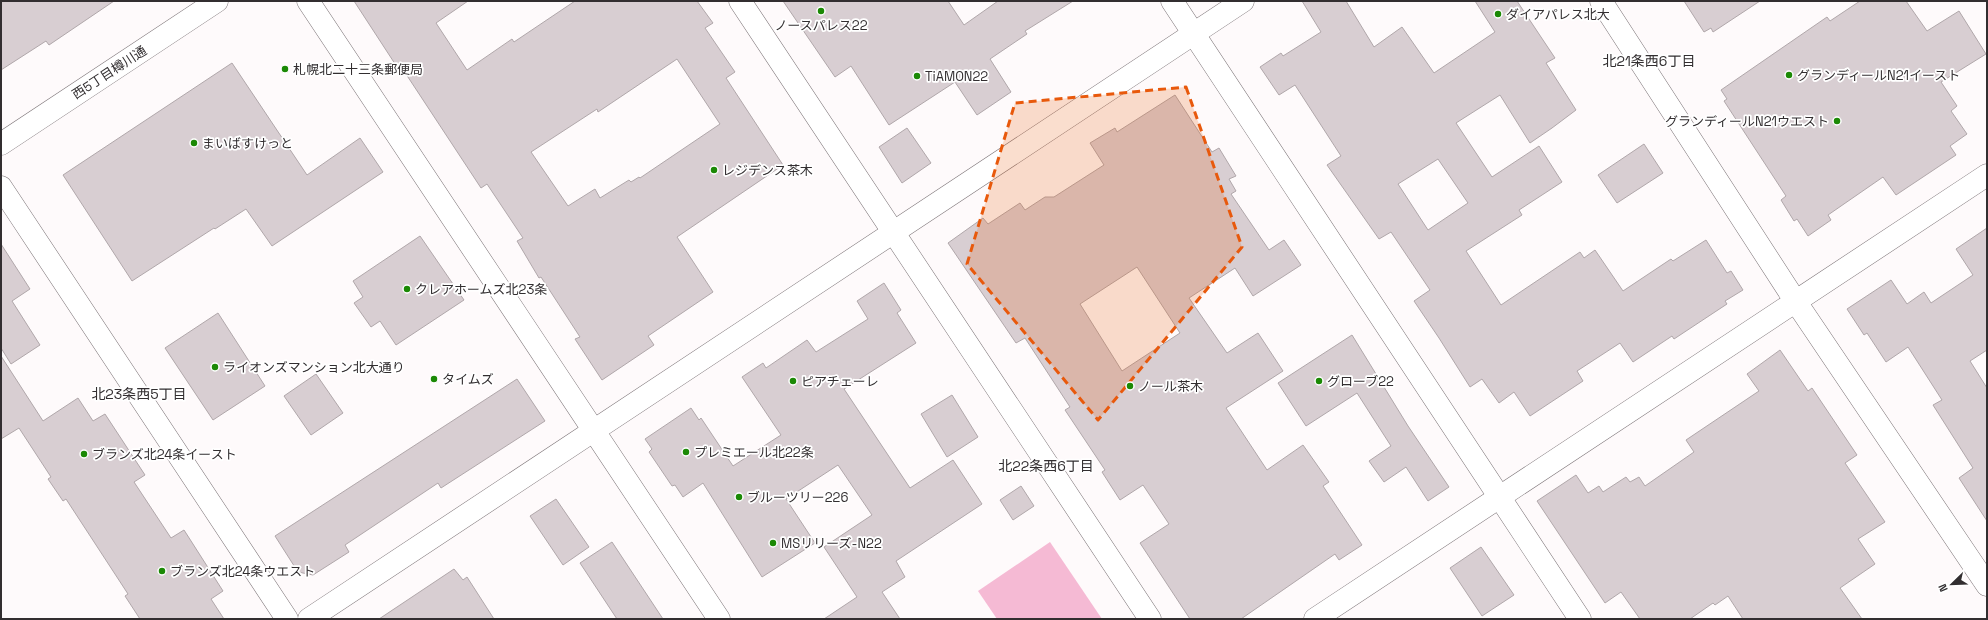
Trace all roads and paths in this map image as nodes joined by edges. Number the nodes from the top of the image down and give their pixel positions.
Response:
1 (217, 1) edge
2 (308, 1) edge
3 (740, 1) edge
4 (1172, 1) edge
5 (1243, 1) edge
6 (1601, 1) edge
7 (1194, 34) junction
8 (1, 144) edge
9 (1987, 175) edge
10 (1, 187) edge
11 (893, 232) junction
12 (1796, 302) junction
13 (594, 430) junction
14 (1499, 497) junction
15 (1987, 585) edge
16 (287, 619) edge
17 (309, 619) edge
18 (719, 619) edge
19 (1150, 619) edge
20 (1315, 619) edge
21 (1580, 619) edge

1 - 8 street, 西5丁目樽川通
2 - 13 street
3 - 11 street
4 - 7 street
5 - 7 street
6 - 12 street
7 - 11 street
7 - 14 street
9 - 12 street
10 - 16 street
11 - 13 street
11 - 19 street
12 - 14 street
12 - 15 street
13 - 17 street
13 - 18 street
14 - 20 street
14 - 21 street

